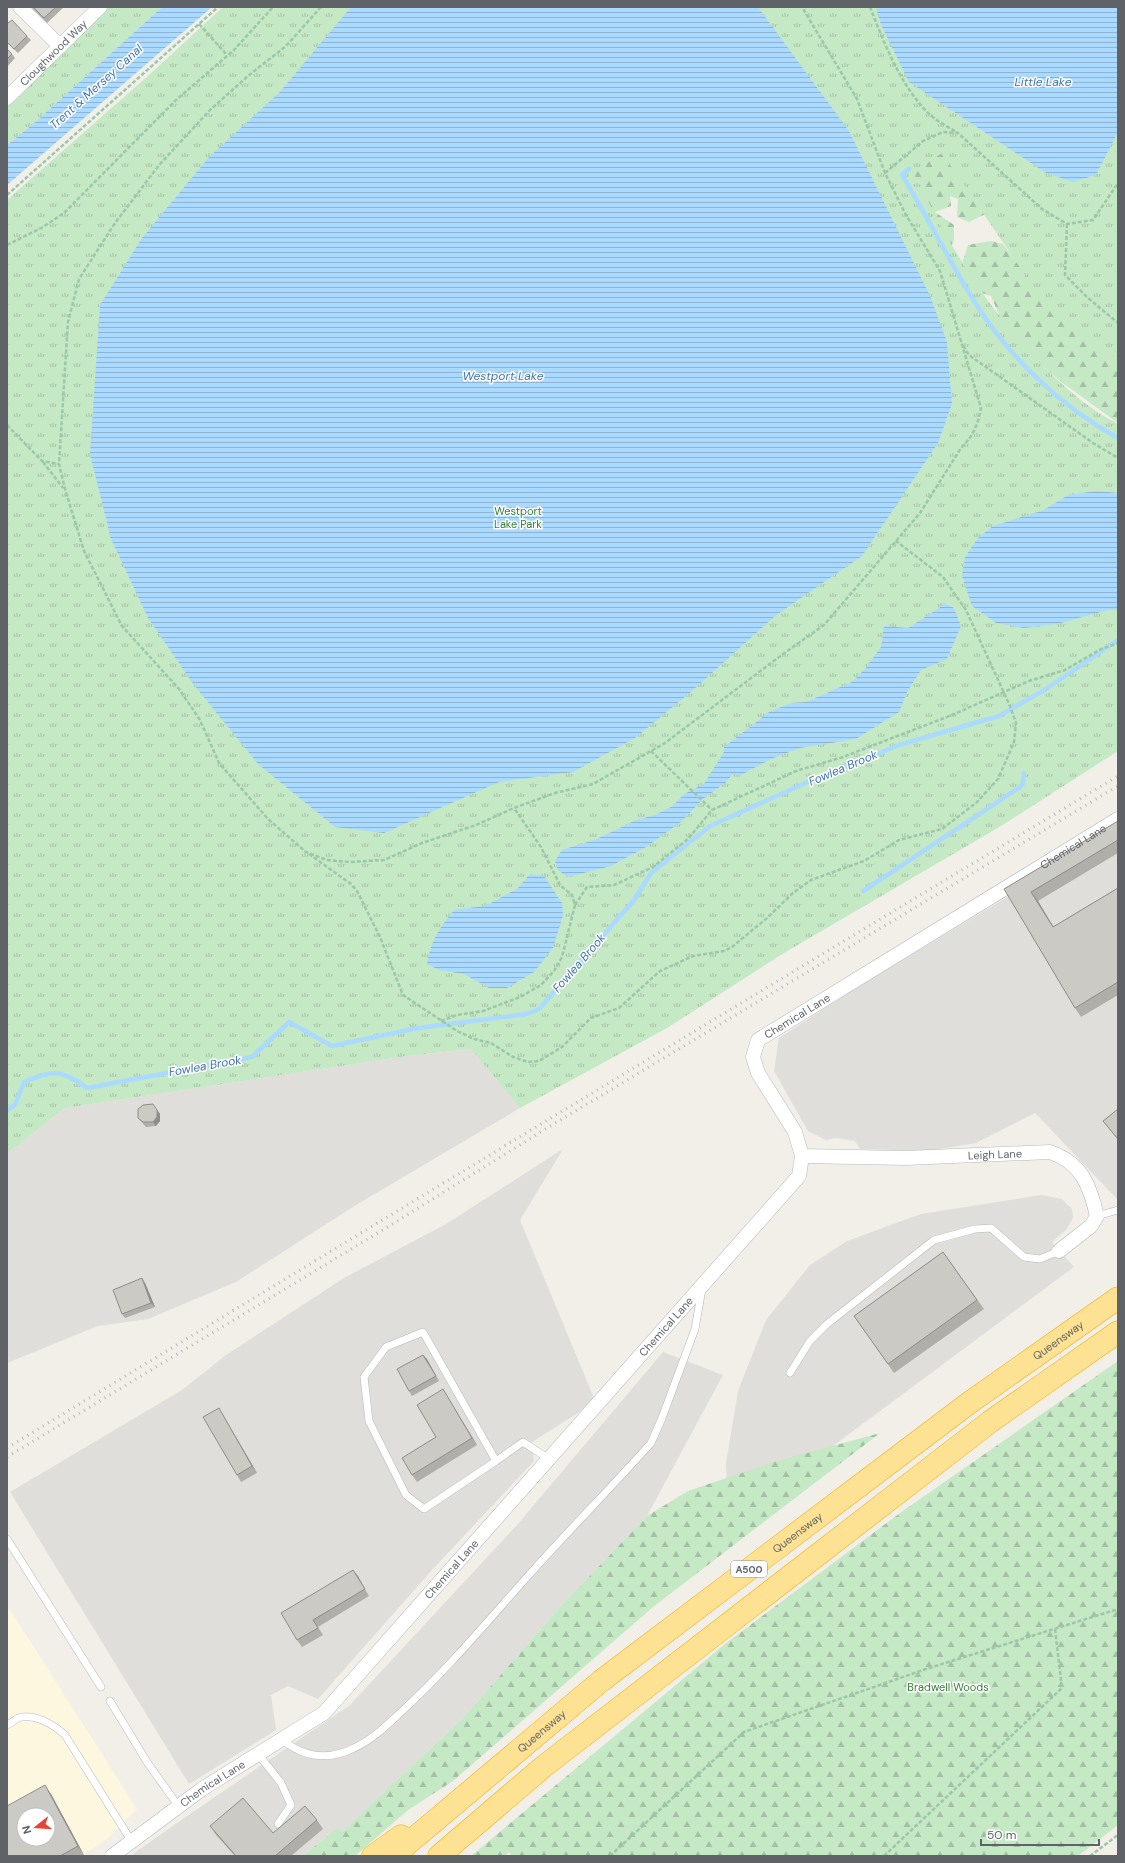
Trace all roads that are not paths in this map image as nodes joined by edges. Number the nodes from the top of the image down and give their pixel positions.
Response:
1 (20, 7) edge
2 (100, 7) edge
3 (60, 46) junction
4 (7, 98) edge
5 (1118, 819) edge
6 (802, 1156) junction
7 (1118, 1210) edge
8 (1097, 1216) junction
9 (1059, 1251) joint
10 (703, 1285) junction
11 (1118, 1298) edge
12 (1118, 1332) edge
13 (790, 1373) dead end
14 (549, 1459) junction
15 (496, 1461) junction
16 (7, 1539) edge
17 (101, 1687) dead end
18 (110, 1701) dead end
19 (7, 1725) edge
20 (281, 1739) junction
21 (258, 1754) junction
22 (489, 1774) junction
23 (179, 1807) junction
24 (278, 1824) dead end
25 (132, 1842) junction
26 (112, 1856) edge
27 (373, 1856) edge
28 (393, 1856) edge
29 (439, 1856) edge

1 - 3 street
2 - 3 street, Cloughwood Way
3 - 4 street, Cloughwood Way
5 - 6 street, Chemical Lane
6 - 8 street, Leigh Lane
6 - 10 street, Chemical Lane
7 - 8 lane
8 - 9 street
9 - 13 lane
10 - 14 street, Chemical Lane
10 - 20 lane
11 - 22 highway, Queensway / A500
12 - 29 highway, A500
14 - 15 lane
14 - 20 street, Chemical Lane
15 - 15 lane
16 - 17 lane
18 - 23 lane
19 - 25 lane
20 - 21 street, Chemical Lane
21 - 23 street, Chemical Lane
21 - 24 lane
22 - 27 highway
22 - 28 highway, Queensway / A500
23 - 25 street, Chemical Lane
25 - 26 street, Chemical Lane

